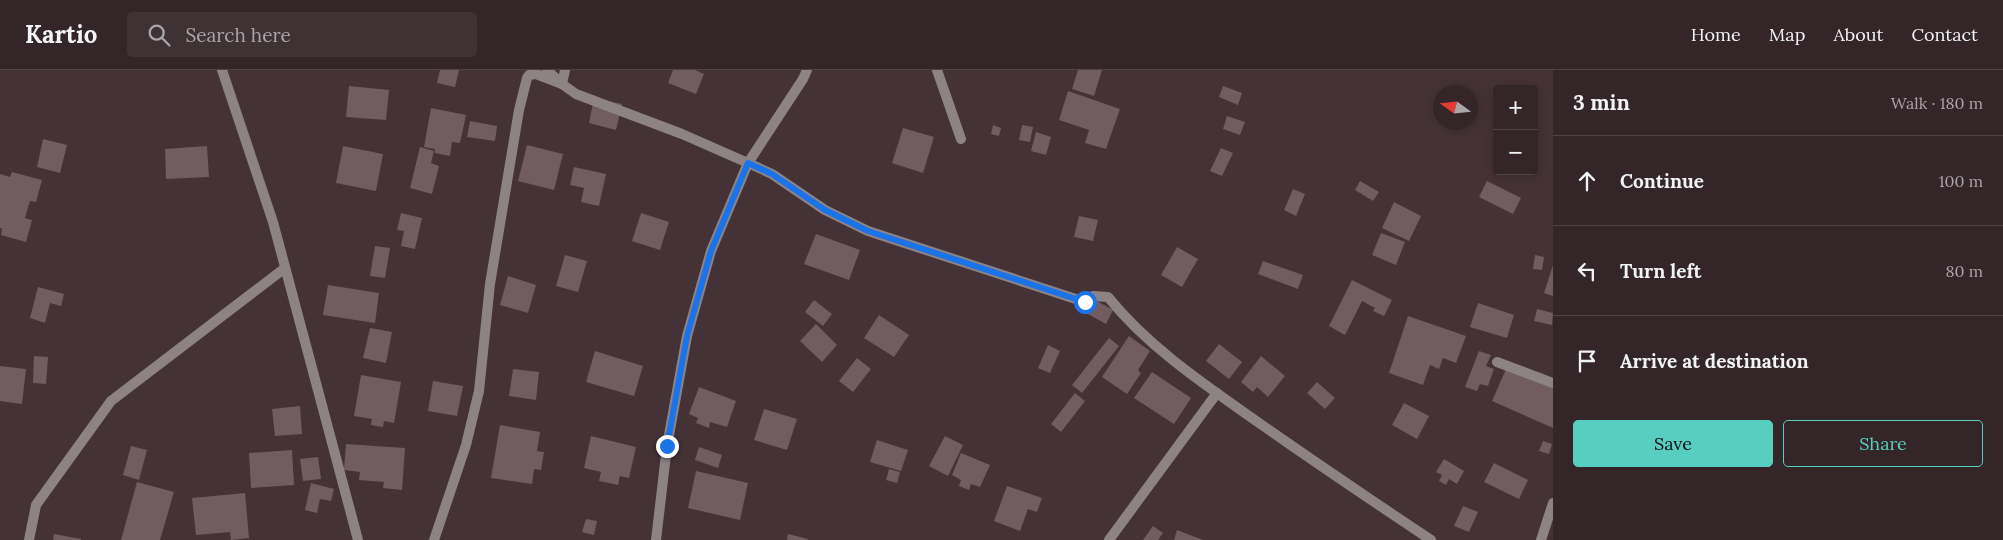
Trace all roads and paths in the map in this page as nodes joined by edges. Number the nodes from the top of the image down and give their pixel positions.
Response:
1 (222, 70) edge
2 (547, 70) edge
3 (565, 70) edge
4 (807, 70) edge
5 (937, 70) edge
6 (562, 84) junction
7 (961, 139) dead end
8 (748, 163) junction
9 (285, 268) junction
10 (1497, 362) dead end
11 (1553, 383) edge
12 (1217, 393) junction
13 (1553, 503) edge
14 (29, 540) edge
15 (358, 540) edge
16 (434, 540) edge
17 (656, 540) edge
18 (1109, 540) edge
19 (1431, 540) edge
20 (1541, 540) edge

1 - 9 street
2 - 6 street
3 - 6 street
4 - 8 street
5 - 7 street
6 - 8 street
6 - 16 street
8 - 12 street
8 - 17 street
9 - 14 street
9 - 15 street
10 - 11 street
12 - 18 street
12 - 19 street
13 - 20 street

